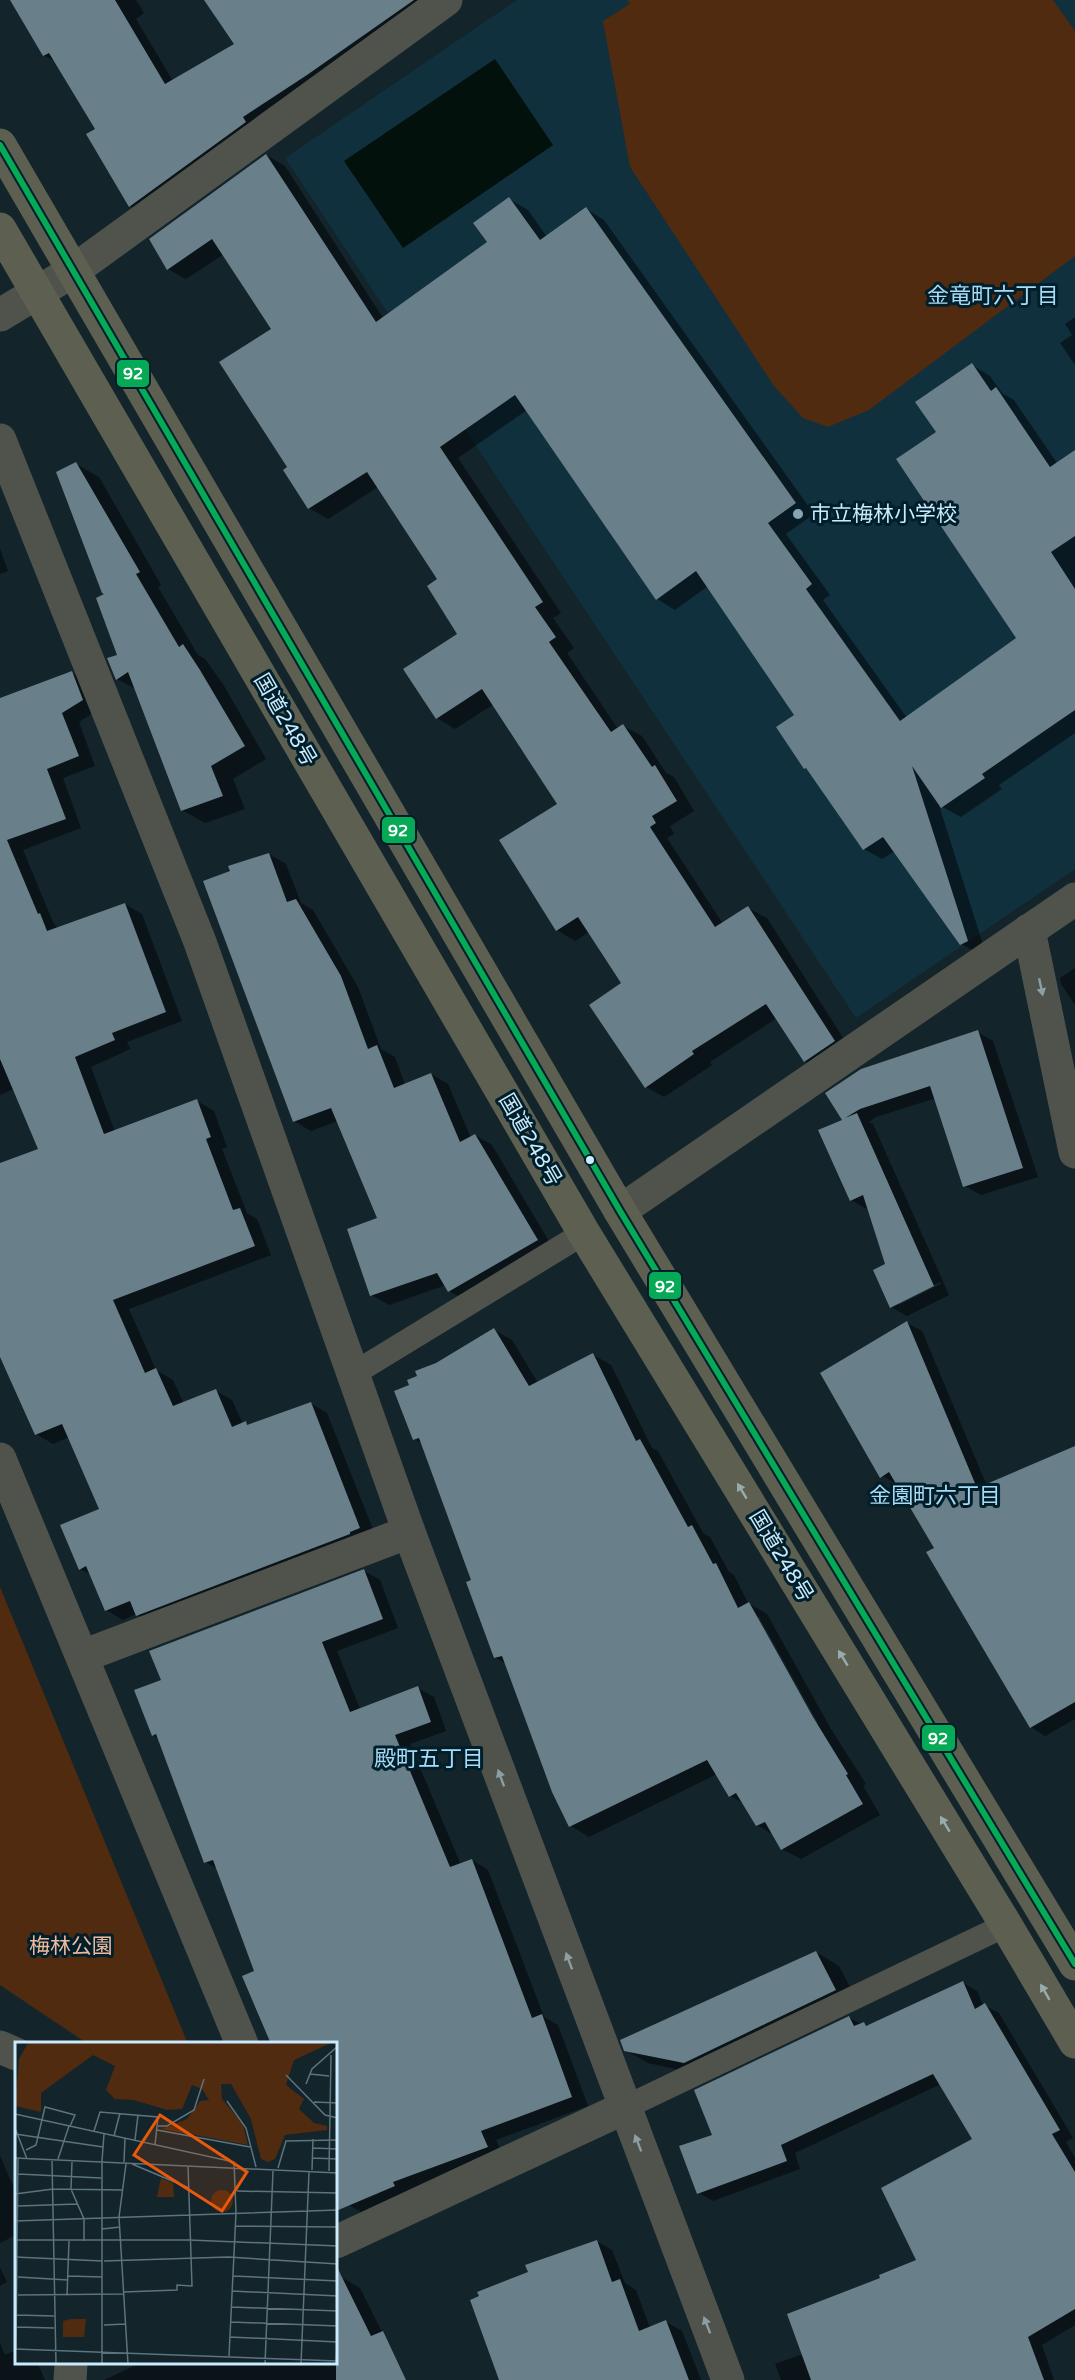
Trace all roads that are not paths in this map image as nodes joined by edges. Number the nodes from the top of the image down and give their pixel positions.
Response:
1 (446, 0) edge
2 (0, 145) edge
3 (0, 229) edge
4 (73, 271) junction
5 (37, 294) junction
6 (0, 315) edge
7 (0, 440) edge
8 (1075, 899) edge
9 (1029, 930) junction
10 (1075, 1152) edge
11 (620, 1211) junction
12 (584, 1233) junction
13 (353, 1374) junction
14 (0, 1459) edge
15 (409, 1532) junction
16 (83, 1656) junction
17 (1006, 1925) junction
18 (1075, 1964) edge
19 (241, 2042) edge
20 (1075, 2042) edge
21 (0, 2047) edge
22 (15, 2054) edge
23 (624, 2108) junction
24 (338, 2241) edge
25 (71, 2365) edge
26 (70, 2380) edge
27 (728, 2380) edge

1 - 4 street
2 - 4 highway, 国道248号
3 - 5 highway, 国道248号
4 - 5 street
4 - 11 highway, 国道248号
5 - 6 street
5 - 12 highway, 国道248号
7 - 13 street
8 - 9 street
9 -> 10 street
9 - 11 street
11 - 18 highway, 国道248号
12 - 13 lane
17 -> 12 highway, 国道248号
13 - 15 street
14 - 16 street
15 - 16 street
23 -> 15 street
16 - 19 street
20 -> 17 highway, 国道248号
17 - 23 lane
21 - 22 street
23 - 24 street
27 -> 23 street
25 - 26 street

